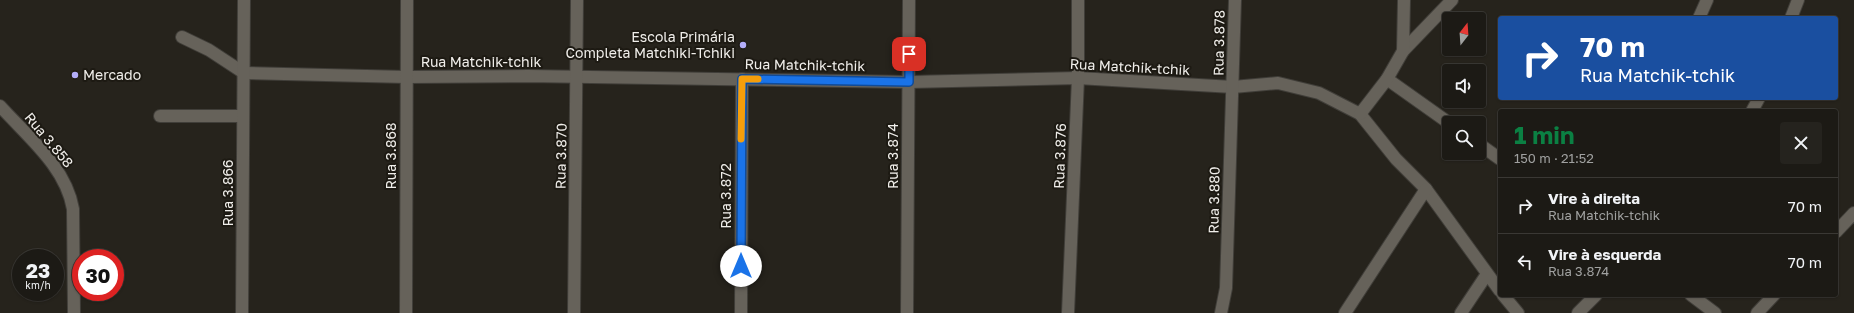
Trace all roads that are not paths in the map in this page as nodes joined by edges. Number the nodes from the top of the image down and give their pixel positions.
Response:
1 (244, 0) edge
2 (407, 0) edge
3 (577, 0) edge
4 (909, 0) edge
5 (1078, 0) edge
6 (1235, 0) edge
7 (1404, 0) edge
8 (1452, 0) edge
9 (1707, 0) edge
10 (1798, 0) edge
11 (1700, 16) edge
12 (1792, 16) edge
13 (182, 37) dead end
14 (1403, 51) junction
15 (244, 73) junction
16 (406, 77) junction
17 (576, 77) junction
18 (1078, 78) junction
19 (742, 79) junction
20 (1387, 79) junction
21 (909, 82) junction
22 (1233, 87) junction
23 (1758, 100) edge
24 (0, 106) edge
25 (1753, 109) edge
26 (1360, 114) junction
27 (160, 116) dead end
28 (243, 116) junction
29 (1442, 118) edge
30 (1486, 149) edge
31 (1498, 158) edge
32 (1426, 189) junction
33 (1854, 214) edge
34 (1838, 230) edge
35 (1487, 274) junction
36 (1498, 288) edge
37 (1505, 297) edge
38 (1594, 297) edge
39 (1694, 297) edge
40 (1772, 297) edge
41 (74, 313) edge
42 (242, 313) edge
43 (406, 313) edge
44 (574, 313) edge
45 (741, 313) edge
46 (907, 313) edge
47 (1068, 313) edge
48 (1221, 313) edge
49 (1346, 313) edge
50 (1461, 313) edge
51 (1518, 313) edge
52 (1578, 313) edge
53 (1715, 313) edge
54 (1757, 313) edge

1 - 15 street, Rua 3.866
2 - 16 street, Rua 3.868
3 - 17 street, Rua 3.870
4 - 21 street, Rua 3.874
5 - 18 street, Rua 3.876
6 - 22 street, Rua 3.878
7 - 14 street
8 - 14 street
9 - 11 street
10 - 12 street
13 - 15 street
14 - 20 street
15 - 16 street, Rua Matchik-tchik
15 - 28 street, Rua 3.866
16 - 17 street, Rua Matchik-tchik
16 - 43 street, Rua 3.868
17 - 19 street, Rua Matchik-tchik
17 - 44 street, Rua 3.870
18 - 21 street, Rua Matchik-tchik
18 - 22 street, Rua Matchik-tchik
18 - 47 street, Rua 3.876
19 - 21 street, Rua Matchik-tchik
19 - 45 street, Rua 3.872
20 - 26 street
20 - 29 street
21 - 46 street, Rua 3.874
22 - 26 street, Rua Matchik-tchik
22 - 48 street, Rua 3.880
23 - 25 street
24 - 41 street, Rua 3.858
26 - 32 street
27 - 28 street
28 - 42 street, Rua 3.866
30 - 31 street
32 - 35 street
32 - 49 street
33 - 34 street
35 - 36 street
35 - 50 street
37 - 51 street
38 - 52 street
39 - 53 street
40 - 54 street

